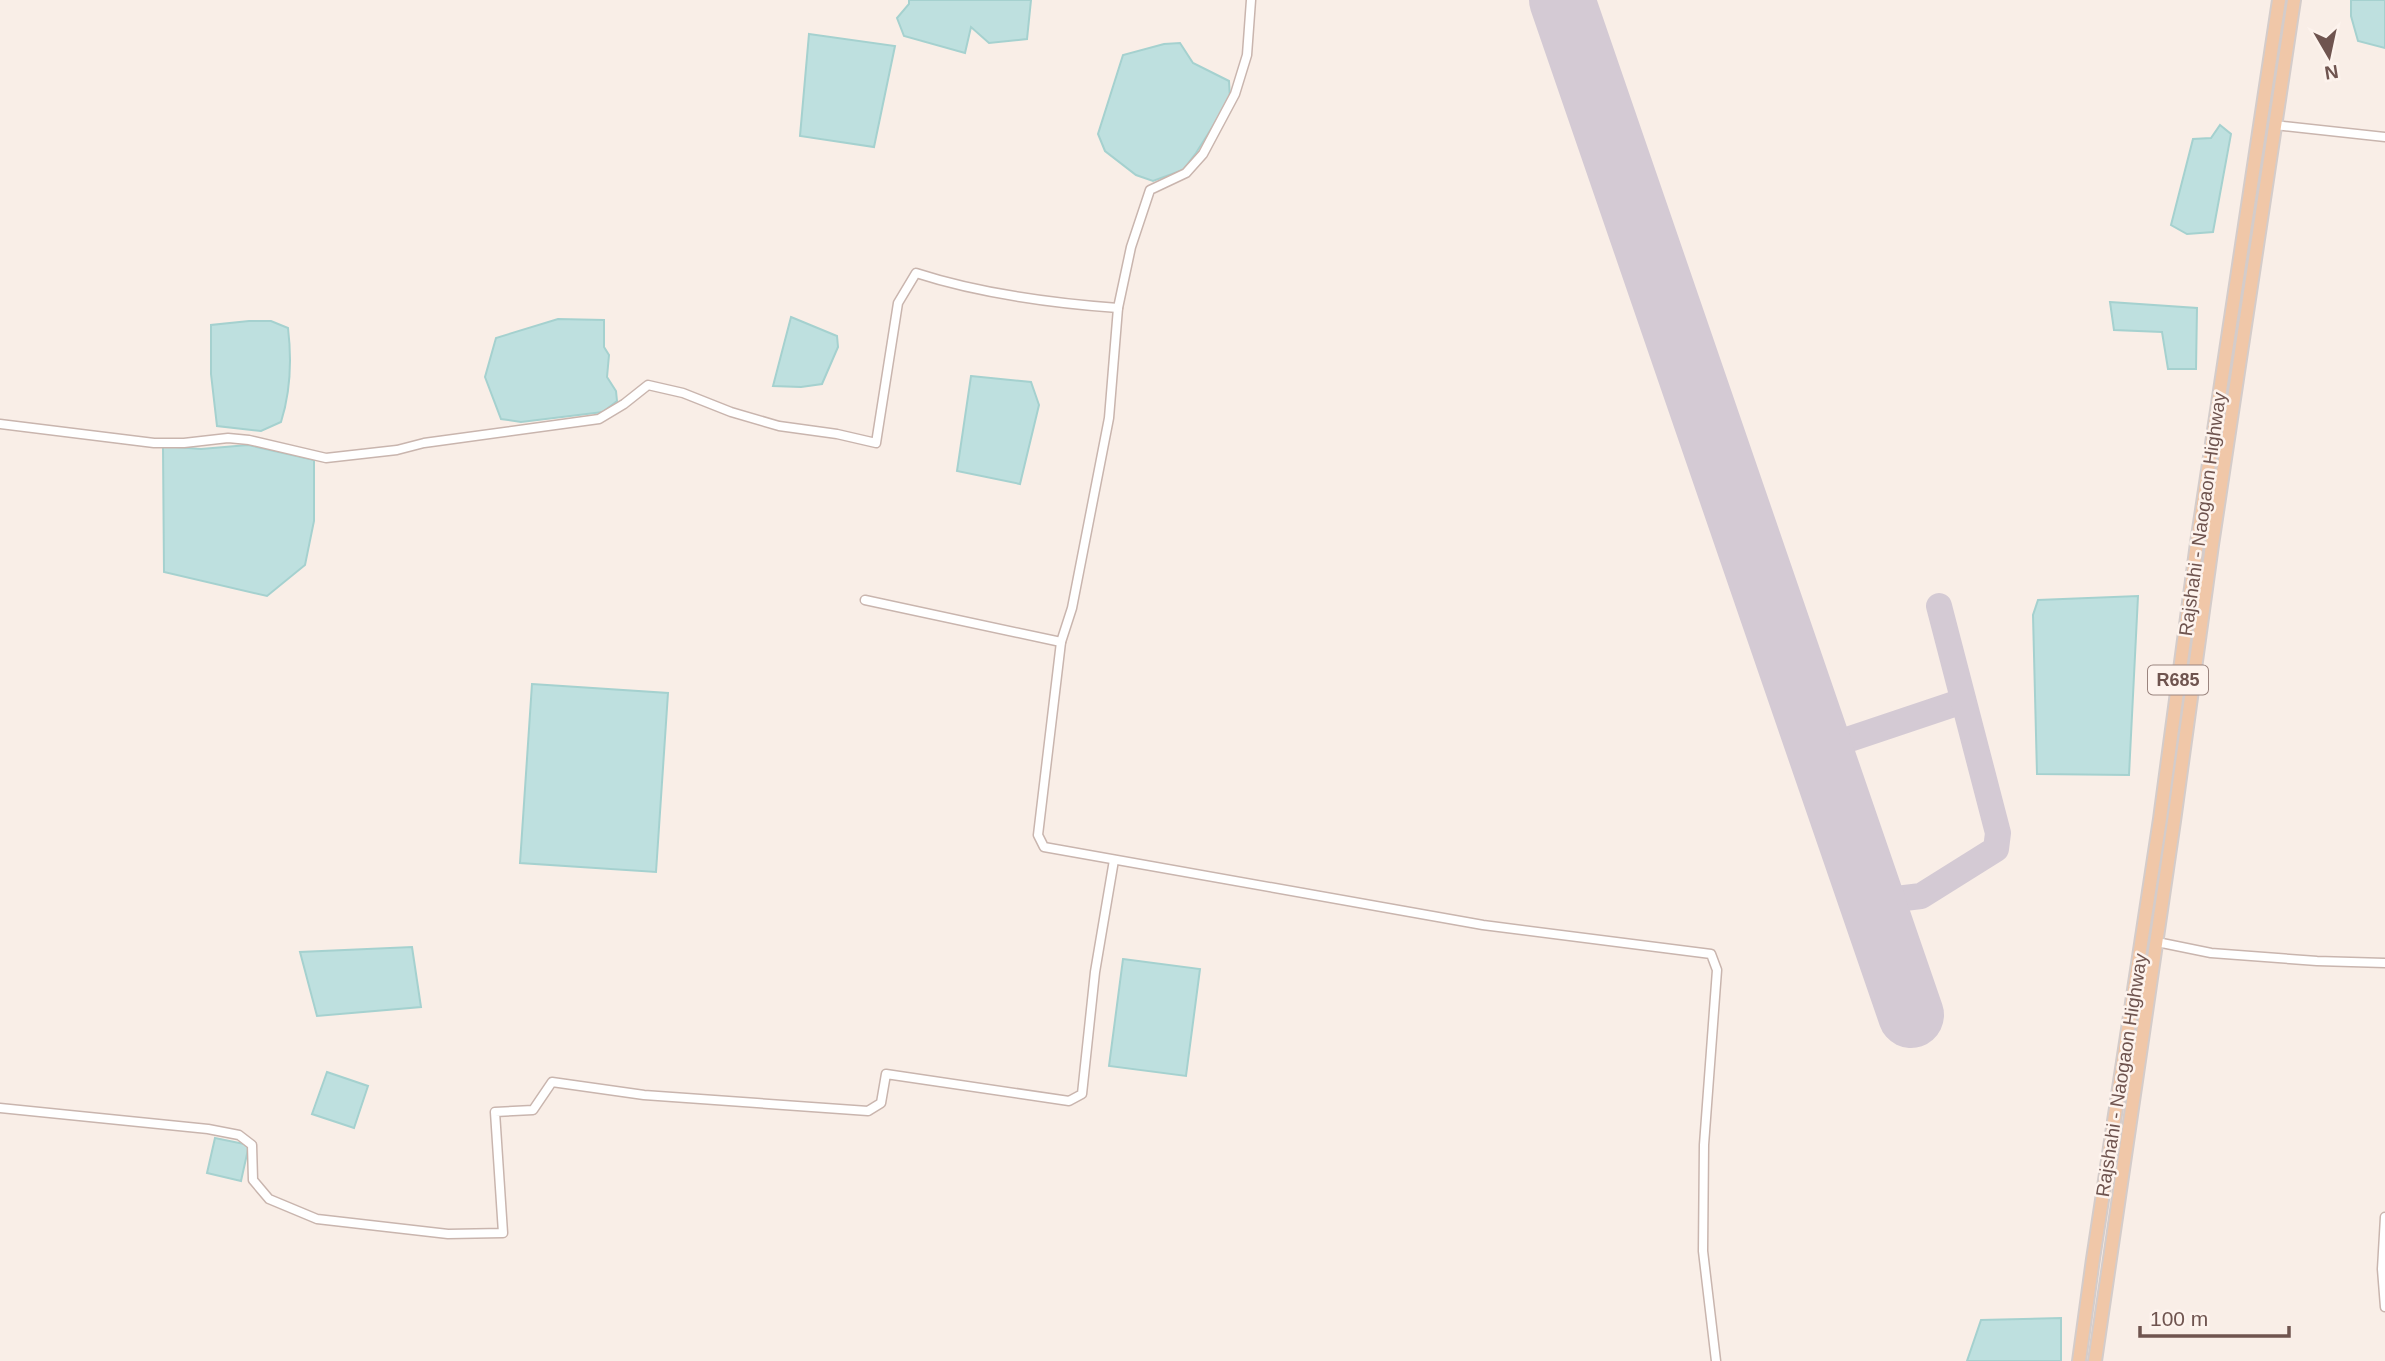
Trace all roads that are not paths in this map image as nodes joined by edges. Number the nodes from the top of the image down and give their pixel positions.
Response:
1 (1251, 0) edge
2 (2279, 0) edge
3 (2294, 0) edge
4 (2274, 125) junction
5 (2385, 137) edge
6 (1118, 308) junction
7 (0, 424) edge
8 (865, 600) dead end
9 (1061, 642) junction
10 (1114, 860) junction
11 (2157, 942) junction
12 (2385, 963) edge
13 (2137, 974) junction
14 (2152, 976) junction
15 (0, 1108) edge
16 (2385, 1217) edge
17 (2385, 1307) edge
18 (1716, 1361) edge
19 (2080, 1361) edge
20 (2095, 1361) edge

1 - 6 street
2 - 13 main road, Rajshahi - Naogaon Highway / R685
3 - 4 main road, Rajshahi - Naogaon Highway / R685
4 - 5 street
4 - 11 main road, Rajshahi - Naogaon Highway / R685
6 - 7 street
6 - 9 street
8 - 9 street
9 - 10 street
10 - 15 street
10 - 18 street
11 - 12 street
11 - 14 main road, Rajshahi - Naogaon Highway / R685
13 - 14 main road
13 - 19 main road, Rajshahi - Naogaon Highway / R685
14 - 20 main road, Rajshahi - Naogaon Highway / R685
16 - 17 street

